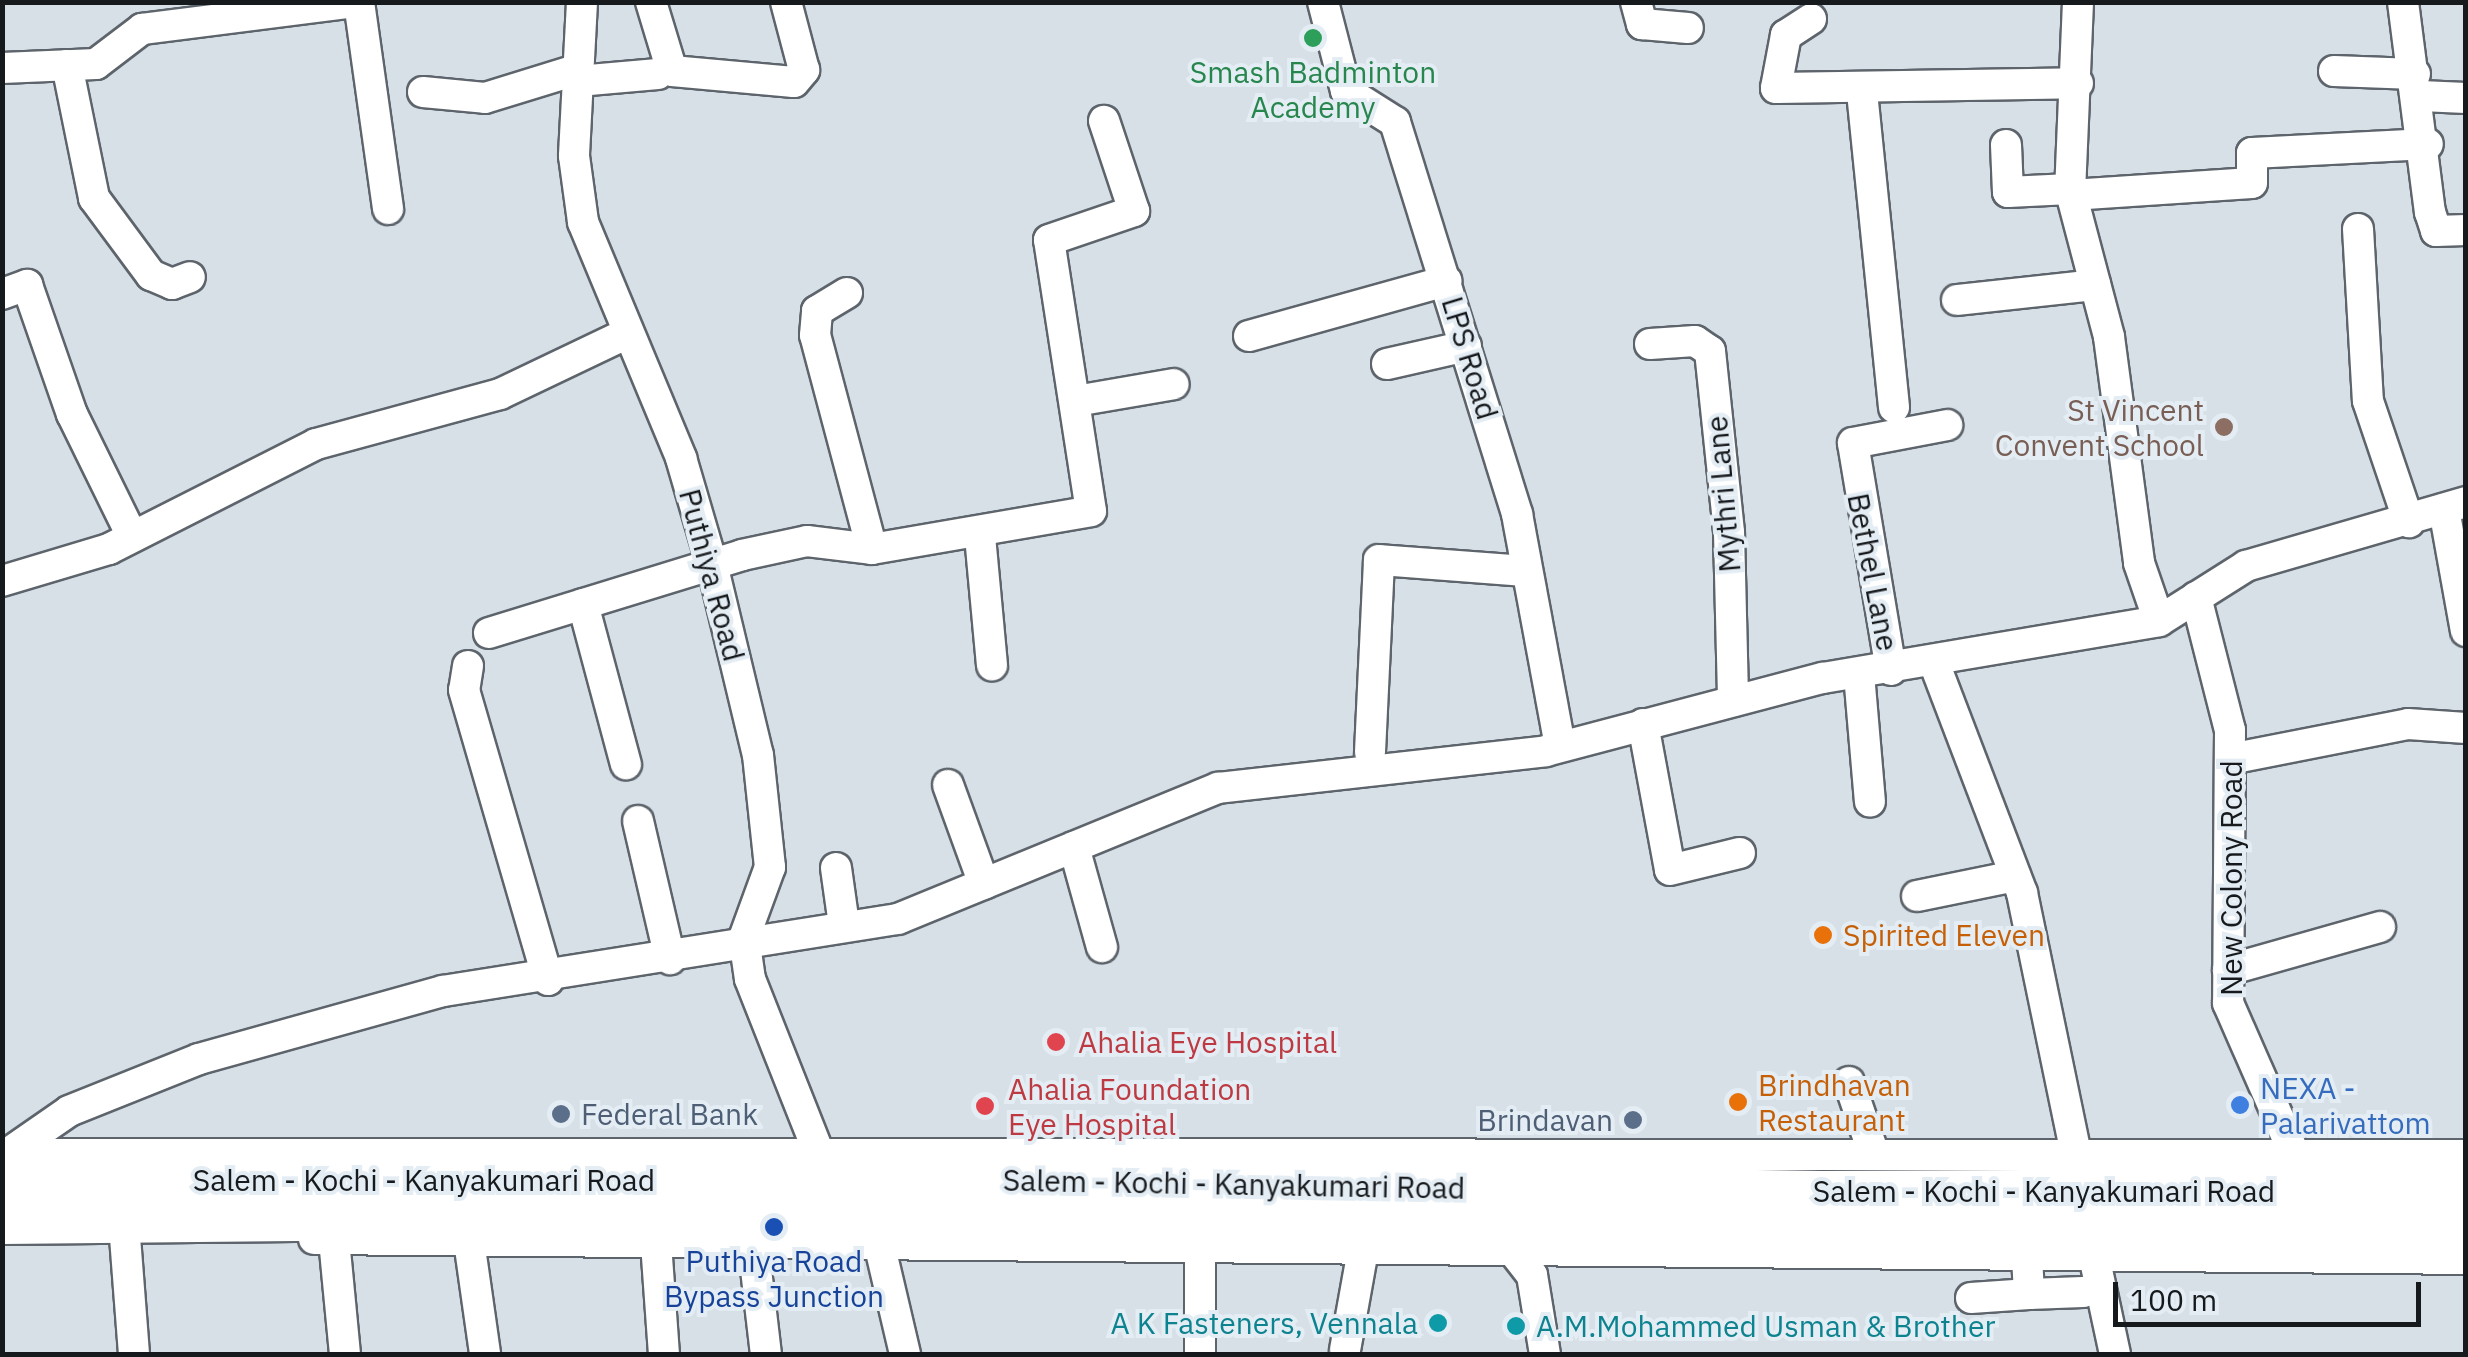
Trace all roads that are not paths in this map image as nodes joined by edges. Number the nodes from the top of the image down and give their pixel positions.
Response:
1 (358, 2) edge
2 (582, 2) edge
3 (651, 2) edge
4 (786, 2) edge
5 (1323, 2) edge
6 (1636, 2) edge
7 (2078, 2) edge
8 (2403, 2) edge
9 (1811, 19) dead end
10 (1688, 28) dead end
11 (67, 65) junction
12 (2, 68) edge
13 (2334, 72) dead end
14 (658, 74) dead end
15 (579, 75) junction
16 (2078, 83) junction
17 (2418, 85) junction
18 (424, 92) dead end
19 (1862, 92) junction
20 (2466, 98) edge
21 (1104, 121) dead end
22 (2428, 144) junction
23 (2006, 145) dead end
24 (2070, 192) junction
25 (388, 210) dead end
26 (2358, 229) dead end
27 (2466, 230) edge
28 (190, 277) dead end
29 (1446, 282) junction
30 (2095, 285) junction
31 (2, 294) edge
32 (846, 294) dead end
33 (1957, 300) dead end
34 (626, 334) junction
35 (1248, 336) dead end
36 (1650, 344) dead end
37 (1466, 346) junction
38 (1387, 364) dead end
39 (1174, 384) dead end
40 (1076, 401) junction
41 (1894, 408) dead end
42 (1947, 424) dead end
43 (2455, 506) edge
44 (2409, 522) junction
45 (132, 536) junction
46 (980, 536) junction
47 (872, 549) junction
48 (712, 564) junction
49 (1524, 571) junction
50 (2, 581) edge
51 (2196, 597) junction
52 (583, 604) junction
53 (2159, 621) junction
54 (2466, 631) edge
55 (489, 633) dead end
56 (992, 664) dead end
57 (1935, 665) junction
58 (468, 666) dead end
59 (1891, 670) junction
60 (1859, 674) junction
61 (1733, 701) junction
62 (1643, 724) junction
63 (2466, 728) edge
64 (1560, 746) junction
65 (1370, 752) dead end
66 (2230, 759) junction
67 (626, 764) dead end
68 (948, 785) dead end
69 (1870, 802) dead end
70 (638, 821) dead end
71 (1074, 847) junction
72 (1740, 853) dead end
73 (836, 868) dead end
74 (2016, 876) junction
75 (984, 884) junction
76 (1917, 896) dead end
77 (844, 926) junction
78 (2380, 927) dead end
79 (744, 938) junction
80 (1102, 948) dead end
81 (670, 959) junction
82 (2228, 970) junction
83 (548, 980) junction
84 (1849, 1082) dead end
85 (817, 1148) junction
86 (2075, 1150) junction
87 (2293, 1151) junction
88 (1874, 1154) junction
89 (2466, 1155) edge
90 (1821, 1174) junction
91 (2466, 1190) edge
92 (13, 1193) edge
93 (878, 1198) junction
94 (1598, 1206) junction
95 (2466, 1228) edge
96 (124, 1237) junction
97 (334, 1240) junction
98 (469, 1241) junction
99 (656, 1243) junction
100 (753, 1244) junction
101 (1200, 1248) junction
102 (1363, 1250) junction
103 (1513, 1251) junction
104 (2027, 1256) junction
105 (2094, 1256) junction
106 (2466, 1259) edge
107 (2082, 1292) dead end
108 (2029, 1294) junction
109 (1971, 1298) dead end
110 (1345, 1350) dead end
111 (134, 1354) edge
112 (345, 1354) edge
113 (485, 1354) edge
114 (664, 1354) edge
115 (766, 1354) edge
116 (904, 1354) edge
117 (1200, 1354) edge
118 (1545, 1354) edge
119 (2114, 1354) edge

1 - 11 street
1 - 25 street
2 - 15 street, Puthiya Road
3 - 4 street
5 - 29 street, LPS Road
6 - 10 street
7 - 16 street
8 - 17 street
9 - 19 street
11 - 12 street
11 - 28 street
13 - 17 street
14 - 15 street
15 - 18 street
15 - 34 street, Puthiya Road
16 - 19 street
16 - 24 street
17 - 20 street
17 - 22 street
19 - 41 street
21 - 40 street
22 - 24 street
22 - 27 street
23 - 24 street
24 - 30 street
26 - 44 street
29 - 35 street
29 - 37 street, LPS Road
30 - 33 street
30 - 53 street
31 - 45 street
32 - 47 street
34 - 45 street
34 - 48 street, Puthiya Road
36 - 61 street, Mythri Lane
37 - 38 street
37 - 49 street, LPS Road
39 - 40 street
40 - 46 street
42 - 59 street, Bethel Lane
43 - 44 street
43 - 54 street
44 - 51 street
45 - 50 street
46 - 47 street
46 - 56 street
47 - 48 street
48 - 52 street
48 - 79 street, Puthiya Road
49 - 64 street, LPS Road
49 - 65 street
51 - 53 street
51 - 66 street, New Colony Road
52 - 55 street
52 - 67 street
53 - 57 street
57 - 59 street
57 - 74 street
58 - 83 street
59 - 60 street
60 - 61 street
60 - 69 street
61 - 62 street
62 - 64 street
62 - 72 street
63 - 66 street
64 - 71 street
66 - 82 street, New Colony Road
68 - 75 street
70 - 81 street
71 - 75 street
71 - 80 street
73 - 77 street
74 - 76 street
74 - 86 street
75 - 77 street
77 - 79 street
78 - 82 street
79 - 81 street
79 - 85 street
81 - 83 street
82 - 87 street, New Colony Road
83 - 92 street
84 - 88 street
85 - 92 street
85 - 93 street
86 - 87 street
86 - 88 street
87 - 89 street
88 - 90 street
90 - 91 highway, Salem - Kochi - Kanyakumari Road
90 - 93 street
90 - 94 highway, Salem - Kochi - Kanyakumari Road
92 - 93 highway, Salem - Kochi - Kanyakumari Road
92 - 96 street
93 - 94 highway, Salem - Kochi - Kanyakumari Road
93 - 100 street
93 - 101 street
93 - 116 street
94 - 95 highway, Salem - Kochi - Kanyakumari Road
96 - 97 street
96 - 111 street
97 - 98 street
97 - 112 street
98 - 99 street
98 - 113 street
99 - 100 street
99 - 114 street
100 - 115 street
101 - 102 street
101 - 117 street
102 - 103 street
102 - 110 street
103 - 104 street
103 - 118 street
104 - 105 street
104 - 108 street
105 - 106 street
105 - 119 street
107 - 108 street
108 - 109 street

